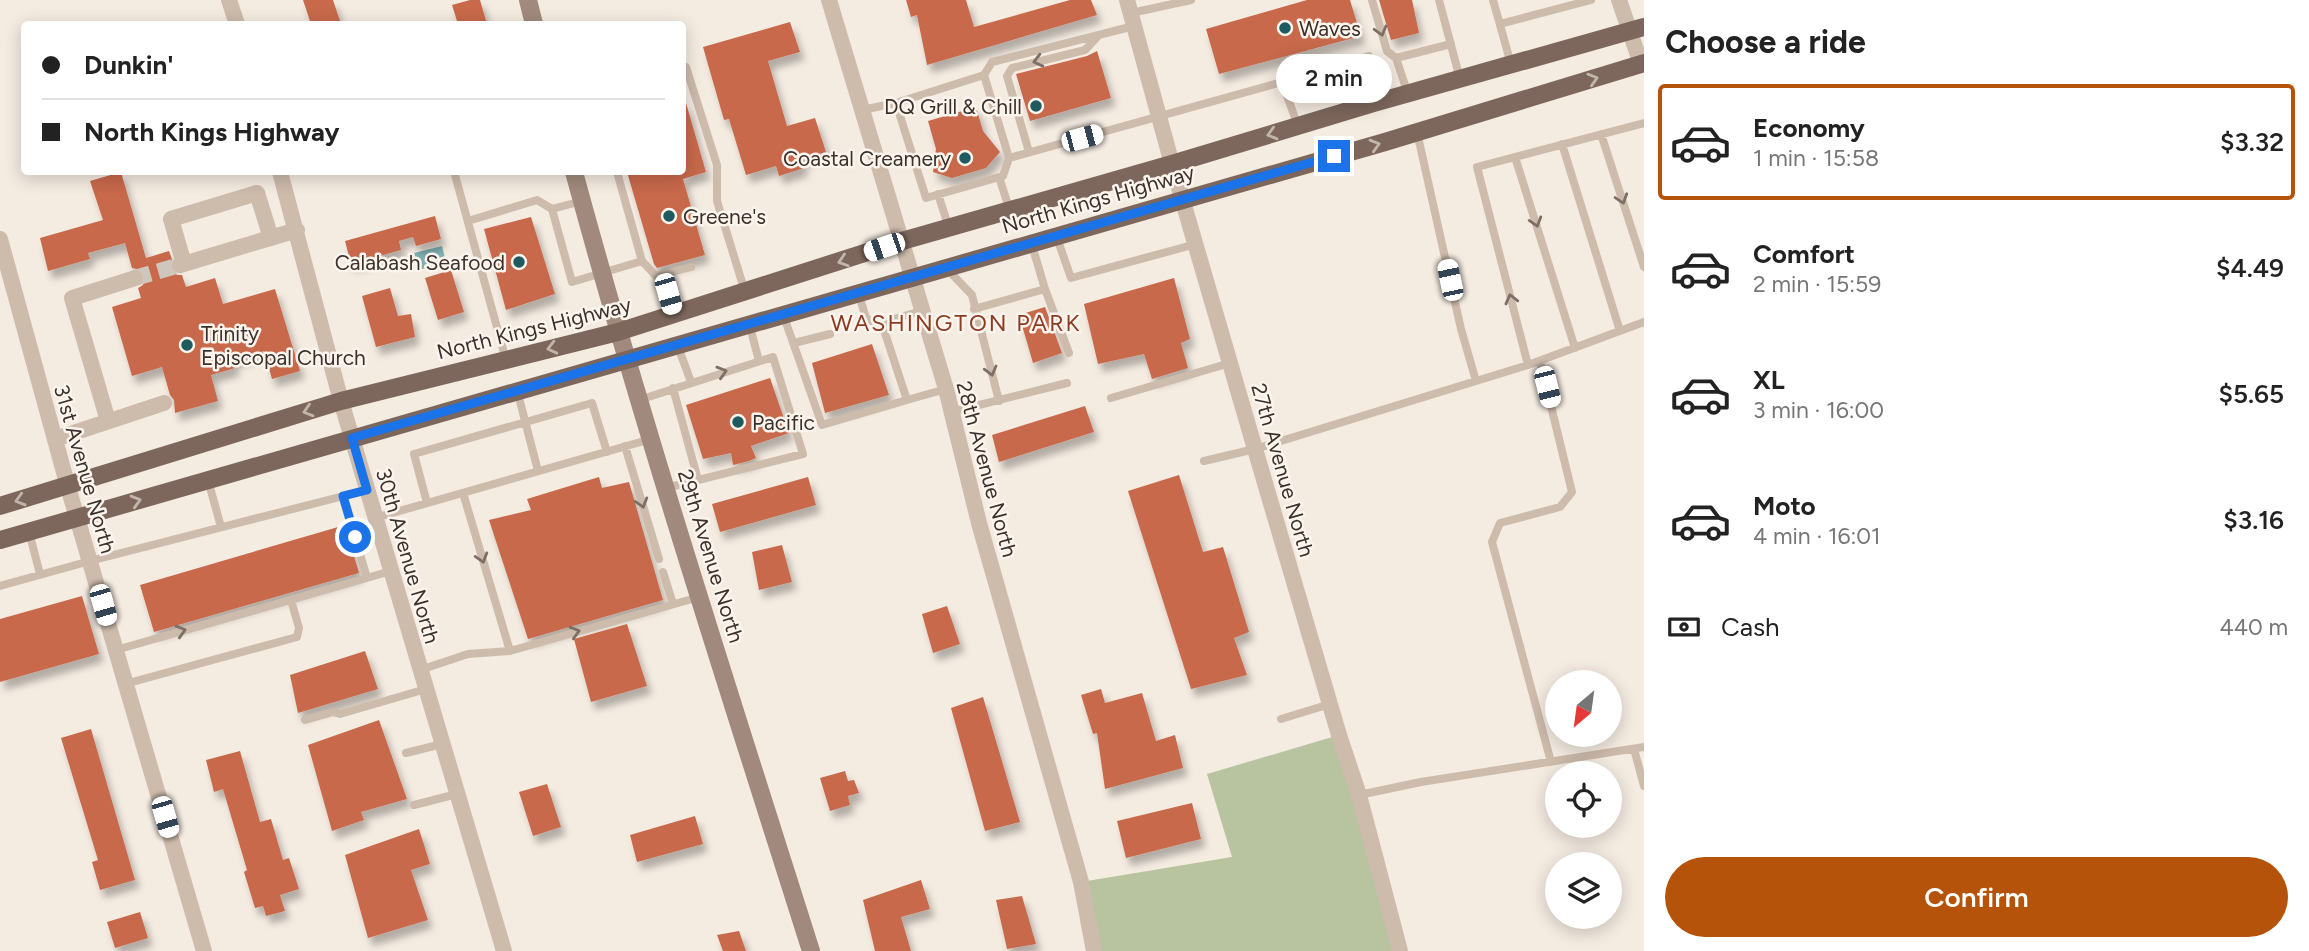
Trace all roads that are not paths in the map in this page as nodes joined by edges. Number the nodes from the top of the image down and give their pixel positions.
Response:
1 (229, 0) edge
2 (528, 0) edge
3 (828, 0) edge
4 (1191, 0) edge
5 (1372, 0) edge
6 (1439, 0) edge
7 (1493, 0) edge
8 (1591, 0) edge
9 (1619, 0) edge
10 (1131, 13) edge
11 (236, 21) edge
12 (533, 21) edge
13 (1500, 24) junction
14 (1636, 29) edge
15 (1099, 35) junction
16 (1451, 44) junction
17 (1369, 57) dead end
18 (1396, 58) junction
19 (1643, 64) edge
20 (1511, 65) junction
21 (686, 67) edge
22 (984, 75) junction
23 (1460, 79) junction
24 (1282, 82) junction
25 (1408, 94) junction
26 (896, 103) junction
27 (862, 110) junction
28 (1161, 117) junction
29 (1643, 125) edge
30 (1298, 127) junction
31 (1417, 132) junction
32 (1601, 134) junction
33 (1562, 145) junction
34 (1029, 152) junction
35 (1516, 157) junction
36 (1009, 158) junction
37 (1172, 164) junction
38 (281, 175) edge
39 (455, 175) dead end
40 (575, 175) edge
41 (618, 175) edge
42 (999, 177) junction
43 (938, 194) junction
44 (1182, 199) junction
45 (582, 201) junction
46 (552, 209) junction
47 (1010, 211) junction
48 (468, 220) junction
49 (949, 228) junction
50 (297, 230) junction
51 (1056, 235) junction
52 (271, 238) junction
53 (0, 239) edge
54 (902, 241) junction
55 (1031, 242) junction
56 (1196, 244) junction
57 (642, 261) junction
58 (691, 267) dead end
59 (945, 267) junction
60 (1644, 267) edge
61 (602, 274) junction
62 (663, 275) junction
63 (911, 277) junction
64 (135, 278) tunnel mouth
65 (1045, 289) junction
66 (745, 292) junction
67 (858, 292) junction
68 (974, 309) junction
69 (921, 311) junction
70 (674, 314) junction
71 (783, 314) junction
72 (1644, 322) edge
73 (749, 323) junction
74 (883, 327) junction
75 (1620, 331) junction
76 (618, 332) junction
77 (830, 334) dead end
78 (794, 343) junction
79 (677, 344) junction
80 (1575, 348) junction
81 (1069, 353) dead end
82 (627, 359) junction
83 (506, 360) junction
84 (759, 361) junction
85 (1540, 361) junction
86 (1230, 363) junction
87 (1528, 365) junction
88 (1476, 381) junction
89 (691, 382) junction
90 (1067, 383) dead end
91 (673, 388) junction
92 (946, 389) junction
93 (517, 390) junction
94 (1111, 398) dead end
95 (639, 400) junction
96 (907, 400) junction
97 (341, 401) junction
98 (999, 401) junction
99 (164, 403) dead end
100 (951, 412) junction
101 (108, 421) junction
102 (525, 423) junction
103 (352, 438) junction
104 (55, 439) junction
105 (652, 439) junction
106 (625, 446) junction
107 (1255, 449) junction
108 (607, 452) junction
109 (1204, 461) dead end
110 (538, 471) junction
111 (208, 480) junction
112 (698, 480) junction
113 (68, 486) junction
114 (666, 488) junction
115 (367, 490) junction
116 (463, 493) junction
117 (343, 496) junction
118 (427, 503) junction
119 (0, 506) edge
120 (77, 518) junction
121 (375, 518) junction
122 (221, 527) junction
123 (29, 532) junction
124 (0, 540) edge
125 (659, 559) dead end
126 (90, 561) junction
127 (391, 571) junction
128 (663, 572) dead end
129 (40, 574) junction
130 (367, 578) junction
131 (0, 586) edge
132 (699, 597) junction
133 (291, 600) junction
134 (673, 604) junction
135 (116, 650) junction
136 (510, 651) junction
137 (420, 670) junction
138 (125, 684) junction
139 (426, 690) junction
140 (1330, 704) junction
141 (1281, 719) dead end
142 (306, 720) dead end
143 (442, 744) junction
144 (1644, 747) edge
145 (1634, 749) junction
146 (406, 753) dead end
147 (1551, 761) edge
148 (1557, 761) edge
149 (1545, 763) edge
150 (1644, 786) edge
151 (457, 794) junction
152 (1359, 795) junction
153 (414, 805) dead end
154 (204, 951) edge
155 (504, 951) edge
156 (811, 951) edge
157 (1094, 951) edge
158 (1400, 951) edge

1 - 11 street
2 - 12 main road
3 - 27 street, 28th Avenue North
4 - 10 lane
5 -> 18 lane
6 - 16 lane
7 - 13 lane
8 - 13 lane
9 - 14 street
10 - 15 lane
10 - 28 street, 27th Avenue North
13 - 20 lane
14 - 19 street
14 - 20 main road, North Kings Highway
15 - 22 lane
15 -> 34 lane
16 - 18 lane
16 - 23 lane
17 - 24 lane
18 - 25 lane
31 -> 19 main road, North Kings Highway
20 - 23 main road, North Kings Highway
21 - 66 lane
22 - 26 lane
22 - 36 lane
23 - 25 main road, North Kings Highway
24 - 28 lane
24 - 30 lane
25 - 30 main road, North Kings Highway
26 - 27 lane
26 - 43 lane
27 - 54 street, 28th Avenue North
28 - 34 lane
28 - 37 street, 27th Avenue North
29 - 32 lane
30 -> 37 main road, North Kings Highway
44 -> 31 main road, North Kings Highway
31 - 88 lane
32 - 33 lane
32 -> 60 lane
33 - 35 lane
33 - 75 lane
34 - 36 lane
35 -> 80 lane
87 -> 35 lane
36 - 42 lane
37 - 44 street, 27th Avenue North
37 - 47 main road, North Kings Highway
38 - 50 street, 30th Avenue North
39 - 48 lane
40 - 45 main road, 29th Avenue North
41 - 57 lane
42 - 43 lane
42 - 47 lane
43 - 49 lane
44 - 51 main road, North Kings Highway
44 - 56 street, 27th Avenue North
45 - 46 lane
45 - 61 main road, 29th Avenue North
46 - 48 lane
46 - 61 lane
47 - 49 main road, North Kings Highway
48 - 83 lane
49 - 54 main road, North Kings Highway
50 - 52 street
50 - 97 street, 30th Avenue North
51 - 55 main road, North Kings Highway
51 - 56 lane
52 - 52 street
53 - 104 street, 31st Avenue North
54 - 63 street, 28th Avenue North
54 -> 66 main road, North Kings Highway
55 - 59 main road, North Kings Highway
55 - 65 lane
56 - 86 street, 27th Avenue North
57 - 61 lane
57 - 62 lane
58 - 62 lane
59 - 63 main road, North Kings Highway
59 - 68 lane
61 - 76 main road, 29th Avenue North
62 - 70 lane
63 - 67 main road, North Kings Highway
63 - 69 street, 28th Avenue North
64 - 101 street
65 - 68 lane
65 - 81 lane
66 - 70 main road, North Kings Highway
67 - 71 main road, North Kings Highway
67 - 74 lane
68 -> 98 lane
69 - 74 lane
69 - 92 street, 28th Avenue North
70 - 76 main road, North Kings Highway
71 - 73 main road, North Kings Highway
71 - 78 lane
72 - 75 lane
73 - 79 main road, North Kings Highway
73 - 84 lane
74 - 96 lane
75 - 80 lane
76 - 82 main road, 29th Avenue North
76 -> 83 main road, North Kings Highway
77 - 78 lane
78 - 96 lane
79 - 82 main road, North Kings Highway
79 - 89 lane
80 - 85 lane
82 - 93 main road, North Kings Highway
82 - 95 main road, 29th Avenue North
83 - 97 main road, North Kings Highway
89 -> 84 lane
84 - 112 lane
85 - 87 lane
85 - 147 lane
86 - 94 lane
86 - 107 street, 27th Avenue North
87 - 88 lane
88 - 107 lane
89 - 91 lane
90 - 98 lane
91 - 95 lane
91 - 112 lane
92 - 96 lane
92 - 100 street, 28th Avenue North
93 - 102 lane
93 - 103 main road, North Kings Highway
95 - 105 main road, 29th Avenue North
97 - 103 street, 30th Avenue North
97 -> 113 main road, North Kings Highway
98 - 100 lane
99 - 101 street
100 - 157 street, 28th Avenue North
101 - 104 street
102 - 108 lane
102 - 110 lane
102 - 118 lane
103 - 111 main road, North Kings Highway
103 - 115 street, 30th Avenue North
104 - 113 street, 31st Avenue North
105 - 106 lane
105 - 114 main road, 29th Avenue North
106 - 108 lane
106 -> 125 lane
107 - 109 lane
107 - 140 street, 27th Avenue North
108 - 110 lane
110 - 116 lane
120 -> 111 main road, North Kings Highway
111 - 122 lane
112 - 114 lane
113 -> 119 main road, North Kings Highway
113 - 120 street, 31st Avenue North
114 - 132 main road, 29th Avenue North
115 - 117 lane
115 - 121 street, 30th Avenue North
116 - 118 lane
116 -> 136 lane
117 - 122 lane
117 - 130 lane
118 - 121 lane
120 - 123 main road, North Kings Highway
120 - 126 street, 31st Avenue North
121 - 127 street, 30th Avenue North
122 - 126 lane
123 - 124 main road, North Kings Highway
123 - 129 lane
126 - 129 lane
126 - 135 street, 31st Avenue North
127 - 130 lane
127 - 137 street, 30th Avenue North
128 - 134 lane
129 - 131 lane
130 - 133 lane
132 - 134 lane
132 - 156 main road, 29th Avenue North
135 -> 133 lane
133 - 138 lane
136 -> 134 lane
135 - 138 street, 31st Avenue North
136 - 137 lane
137 - 139 street, 30th Avenue North
138 - 154 street, 31st Avenue North
139 - 142 lane
139 - 143 street, 30th Avenue North
140 - 141 lane
140 - 152 street, 27th Avenue North
143 - 146 lane
143 - 151 street, 30th Avenue North
144 - 145 lane
145 - 148 lane
145 - 150 lane
149 - 152 lane
151 - 153 lane
151 - 155 street, 30th Avenue North
152 - 158 street, 27th Avenue North

